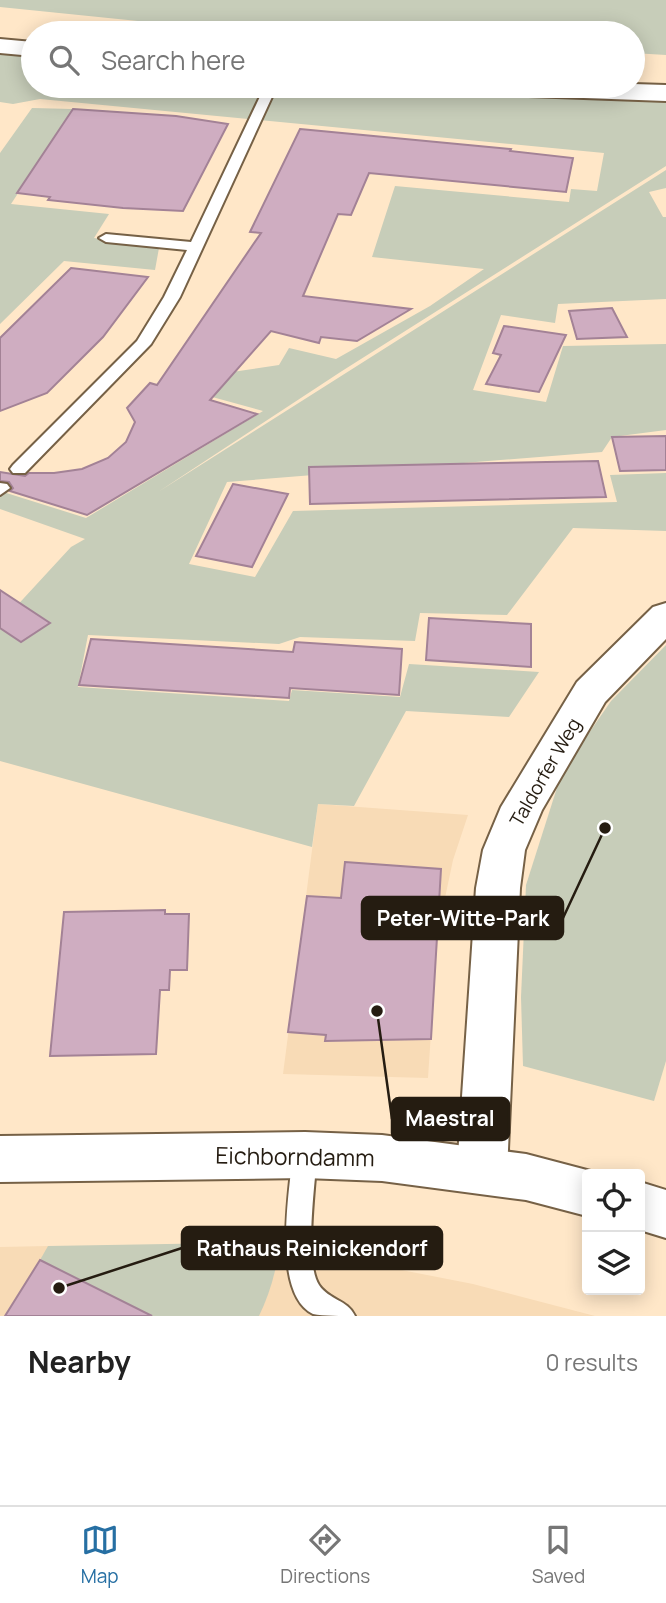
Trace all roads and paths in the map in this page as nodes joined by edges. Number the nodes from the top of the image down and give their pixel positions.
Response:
1 (0, 46) edge
2 (21, 48) edge
3 (645, 92) edge
4 (666, 93) edge
5 (265, 98) edge
6 (106, 238) dead end
7 (196, 247) junction
8 (19, 469) dead end
9 (666, 616) edge
10 (305, 1155) junction
11 (0, 1159) edge
12 (482, 1171) junction
13 (582, 1191) edge
14 (645, 1208) edge
15 (666, 1214) edge
16 (342, 1316) edge

1 - 2 street
3 - 4 street
5 - 7 lane
6 - 7 lane
7 - 8 lane
9 - 12 street, Taldorfer Weg
10 - 11 street, Eichborndamm
10 - 12 street, Eichborndamm
10 - 16 lane
12 - 13 street, Eichborndamm
14 - 15 street

